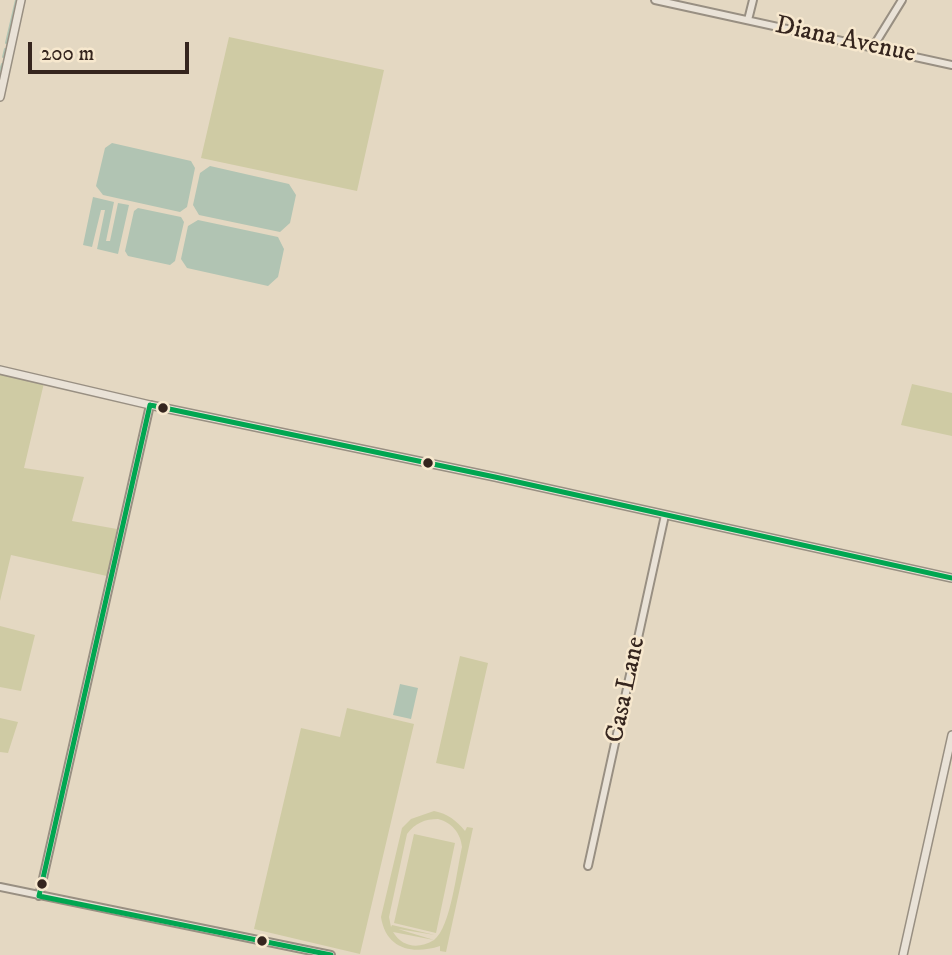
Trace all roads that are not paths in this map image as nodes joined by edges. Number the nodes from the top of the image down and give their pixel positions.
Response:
1 (21, 0) edge
2 (655, 0) edge
3 (753, 0) edge
4 (902, 0) edge
5 (748, 20) junction
6 (873, 47) junction
7 (952, 65) edge
8 (0, 97) edge
9 (0, 370) edge
10 (150, 405) junction
11 (665, 515) junction
12 (952, 578) edge
13 (952, 735) edge
14 (588, 866) dead end
15 (0, 887) edge
16 (39, 896) junction
17 (331, 955) edge
18 (903, 955) edge

1 - 8 street
2 - 5 street, Diana Avenue
3 - 5 street
4 - 6 street
5 - 6 street, Diana Avenue
6 - 7 street, Diana Avenue
9 - 10 street
10 - 11 street
10 - 16 street
11 - 12 street
11 - 14 street, Casa Lane
13 - 18 street
15 - 16 street
16 - 17 street

